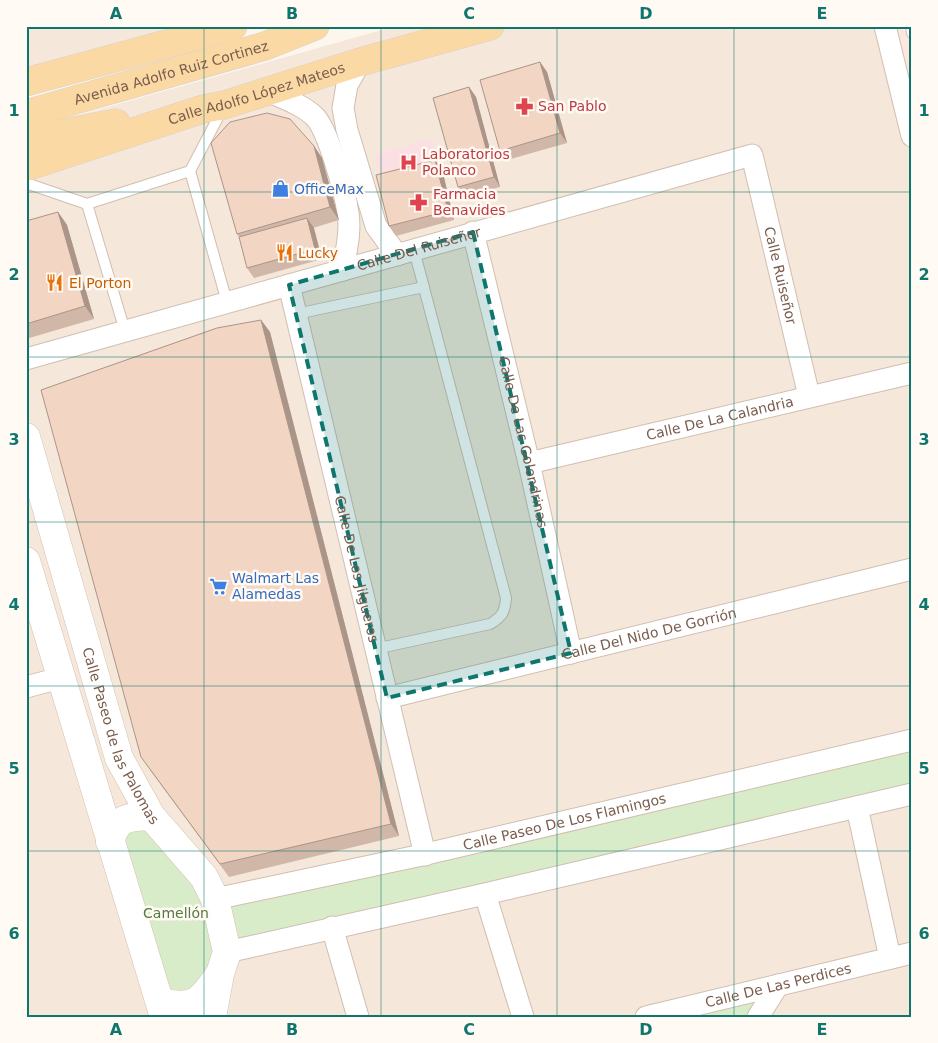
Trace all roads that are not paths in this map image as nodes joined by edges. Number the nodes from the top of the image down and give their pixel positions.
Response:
1 (233, 26) edge
2 (315, 26) edge
3 (490, 26) edge
4 (885, 26) edge
5 (911, 26) edge
6 (912, 33) edge
7 (170, 34) edge
8 (360, 62) junction
9 (26, 82) edge
10 (267, 91) junction
11 (214, 107) junction
12 (344, 108) junction
13 (26, 114) edge
14 (315, 117) junction
15 (912, 136) edge
16 (26, 140) edge
17 (752, 155) joint
18 (26, 167) edge
19 (190, 171) junction
20 (26, 183) edge
21 (87, 204) junction
22 (473, 232) junction
23 (406, 252) junction
24 (343, 270) junction
25 (289, 285) junction
26 (424, 287) junction
27 (227, 302) junction
28 (296, 314) junction
29 (125, 331) junction
30 (26, 359) edge
31 (912, 373) edge
32 (809, 396) junction
33 (26, 437) edge
34 (529, 463) junction
35 (26, 561) edge
36 (912, 569) edge
37 (375, 649) junction
38 (570, 653) junction
39 (60, 678) junction
40 (26, 687) edge
41 (387, 698) junction
42 (912, 740) edge
43 (912, 794) edge
44 (858, 807) junction
45 (151, 816) junction
46 (110, 842) junction
47 (424, 855) junction
48 (485, 894) junction
49 (215, 899) junction
50 (332, 927) junction
51 (912, 953) edge
52 (890, 958) junction
53 (223, 963) junction
54 (778, 985) junction
55 (162, 1009) edge
56 (212, 1017) edge
57 (358, 1017) edge
58 (523, 1017) edge
59 (646, 1017) edge
60 (758, 1017) edge

1 - 7 main road
2 - 13 main road, Avenida Adolfo Ruiz Cortinez
3 - 8 main road, Calle Adolfo López Mateos
4 - 15 street
5 - 6 lane
7 - 9 main road
8 - 10 main road, Calle Adolfo López Mateos
8 - 12 street
10 - 11 main road, Calle Adolfo López Mateos
10 - 14 street
11 - 16 main road
11 - 18 main road, Calle Adolfo López Mateos
11 - 19 lane
12 - 14 street
12 - 23 street
14 - 24 street
17 - 22 street, Calle Del Ruiseñor
17 - 32 street, Calle Ruiseñor
19 - 21 lane
19 - 27 lane
20 - 21 lane
21 - 29 lane
22 - 23 street, Calle Del Ruiseñor
22 - 34 street, Calle De Las Golondrinas
23 - 24 street, Calle Del Ruiseñor
23 - 26 lane
24 - 25 street, Calle Del Ruiseñor
25 - 27 street, Calle Del Ruiseñor
25 - 28 street, Calle De Los Jilgueros
26 - 28 lane
26 - 37 lane
27 - 29 street, Calle Del Ruiseñor
28 - 37 street, Calle De Los Jilgueros
29 - 30 street, Calle Del Ruiseñor
31 - 32 street, Calle De La Calandria
32 - 34 street, Calle De La Calandria
33 - 45 street, Calle Paseo de las Palomas
34 - 38 street, Calle De Las Golondrinas
35 - 39 street
36 - 38 street, Calle Del Nido De Gorrión
37 - 41 street, Calle De Los Jilgueros
38 - 41 street, Calle Del Nido De Gorrión
39 - 40 street
39 - 46 street
41 - 47 street, Calle De Los Jilgueros
42 - 47 street, Calle Paseo De Los Flamingos
43 - 44 street
44 - 48 street
44 - 52 street
45 - 46 street
45 - 49 street, Calle Paseo de las Palomas
46 - 55 street
47 - 49 street, Calle Paseo De Los Flamingos
48 - 50 street
48 - 58 street
49 - 53 street, Calle Paseo de las Palomas
50 - 53 street
50 - 57 street
51 - 52 street, Calle De Las Perdices
52 - 54 street, Calle De Las Perdices
53 - 55 street
53 - 56 street, Calle Paseo de las Palomas
54 - 59 street, Calle De Las Perdices
54 - 60 street

